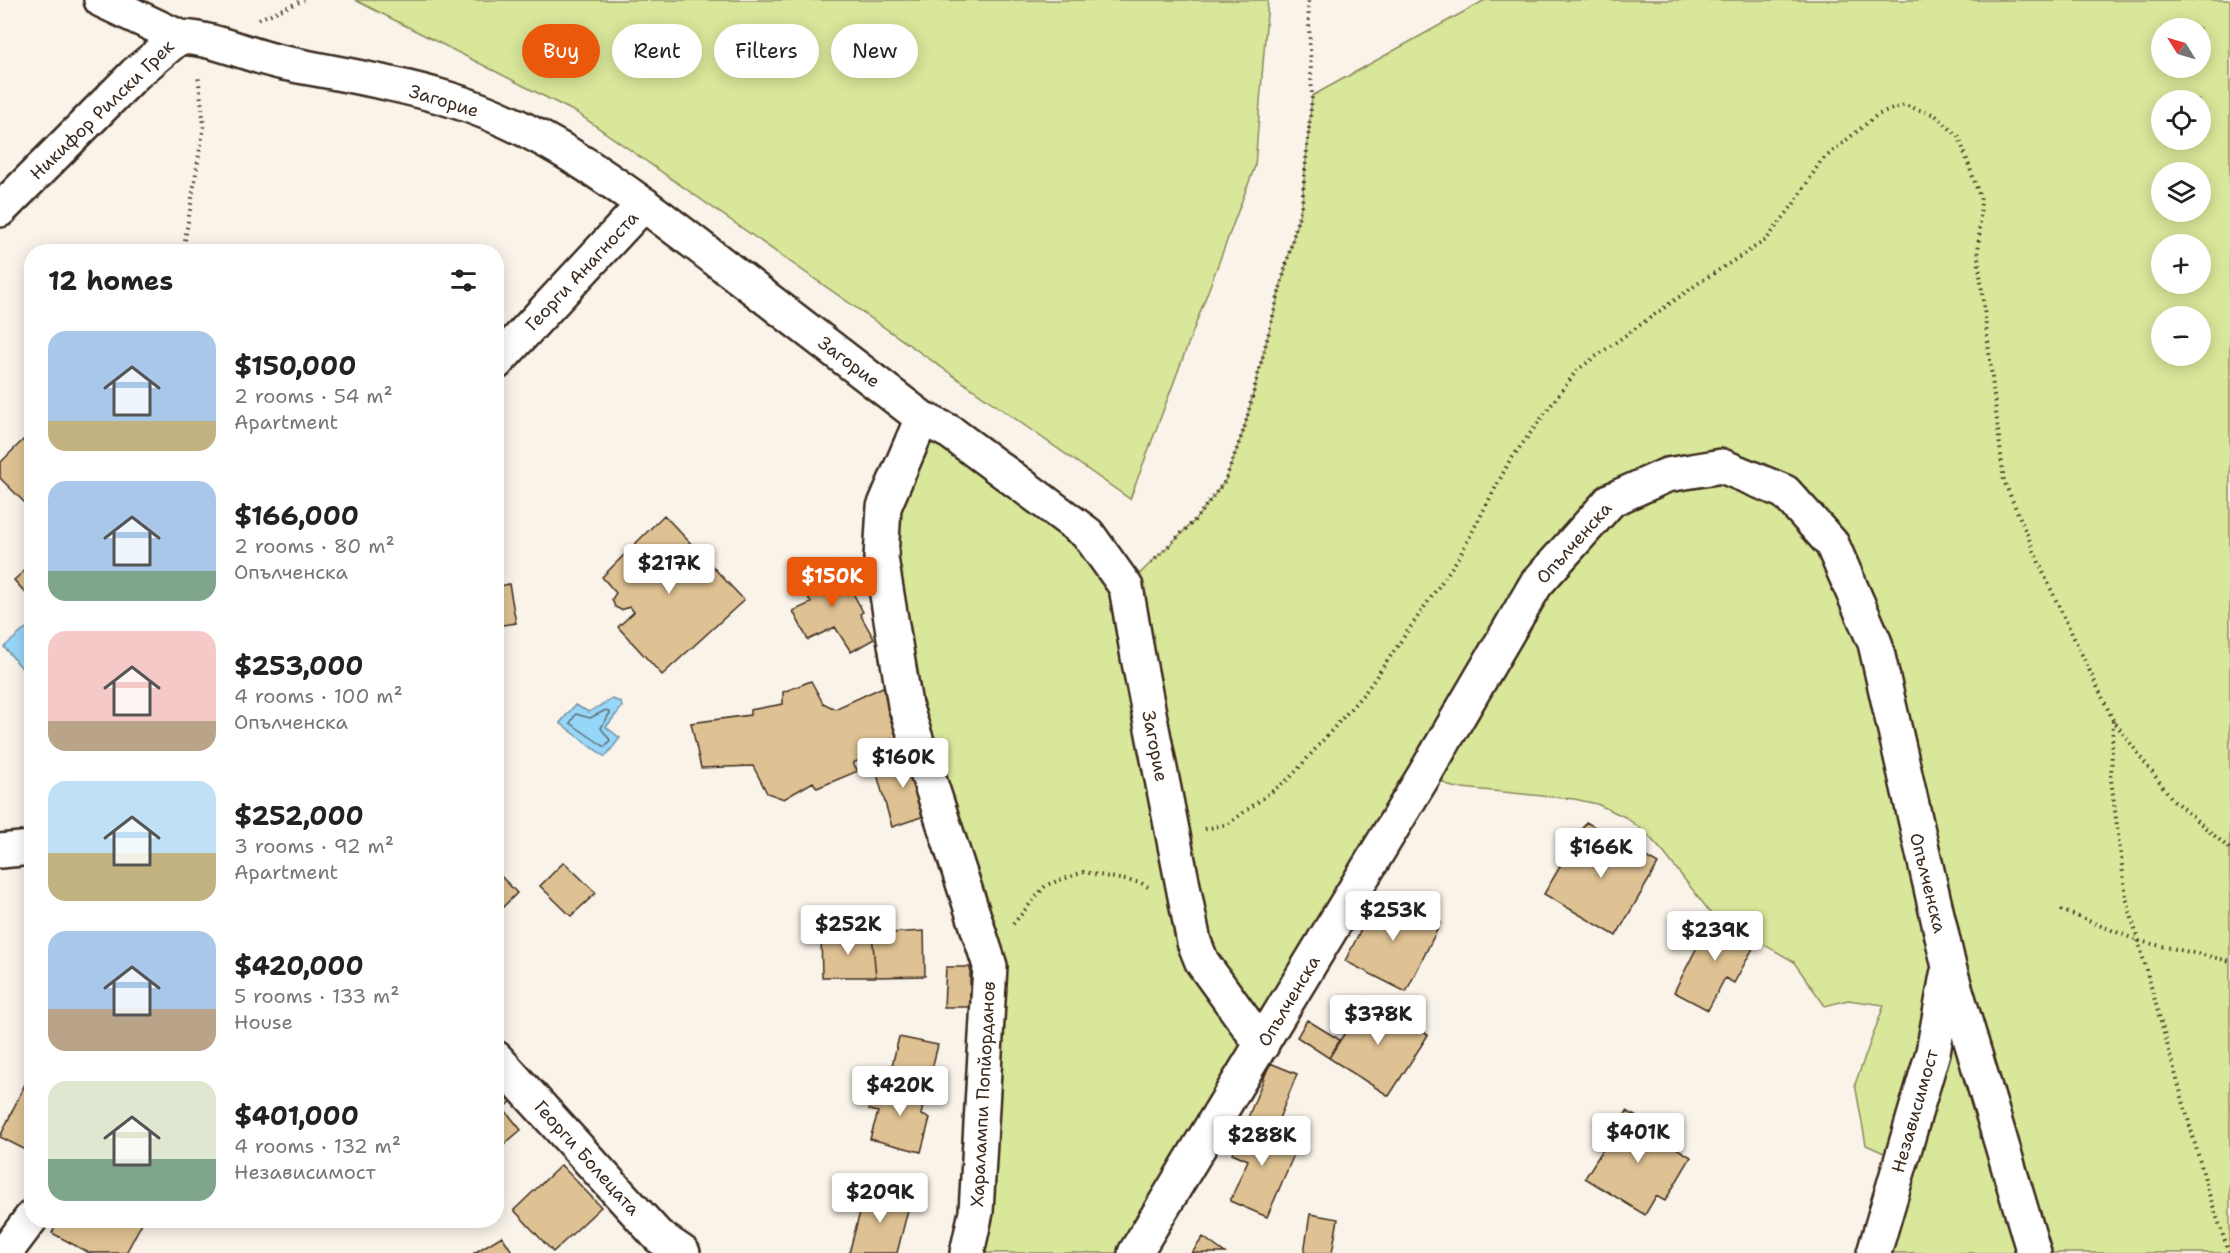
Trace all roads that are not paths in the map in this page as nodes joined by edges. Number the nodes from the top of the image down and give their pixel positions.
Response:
1 (101, 0) edge
2 (186, 37) junction
3 (644, 204) junction
4 (0, 210) edge
5 (504, 354) edge
6 (922, 418) junction
7 (24, 849) edge
8 (0, 851) edge
9 (1949, 967) junction
10 (1262, 1045) junction
11 (504, 1067) edge
12 (24, 1226) edge
13 (5, 1246) edge
14 (683, 1253) edge
15 (967, 1253) edge
16 (1135, 1253) edge
17 (1874, 1253) edge
18 (2034, 1253) edge

1 - 2 street, Загорие
2 - 3 street, Загорие
2 - 4 street, Никифор Рилски Грек
3 - 5 street, Георги Анагноста
3 - 6 street, Загорие
6 - 10 street, Загорие
6 - 15 street, Харалампи Попйорданов
7 - 8 street
9 - 10 street, Опълченска
9 - 17 street, Независимост
9 - 18 street, Опълченска
10 - 16 street, Опълченска
11 - 14 street, Георги Болецата
12 - 13 street

